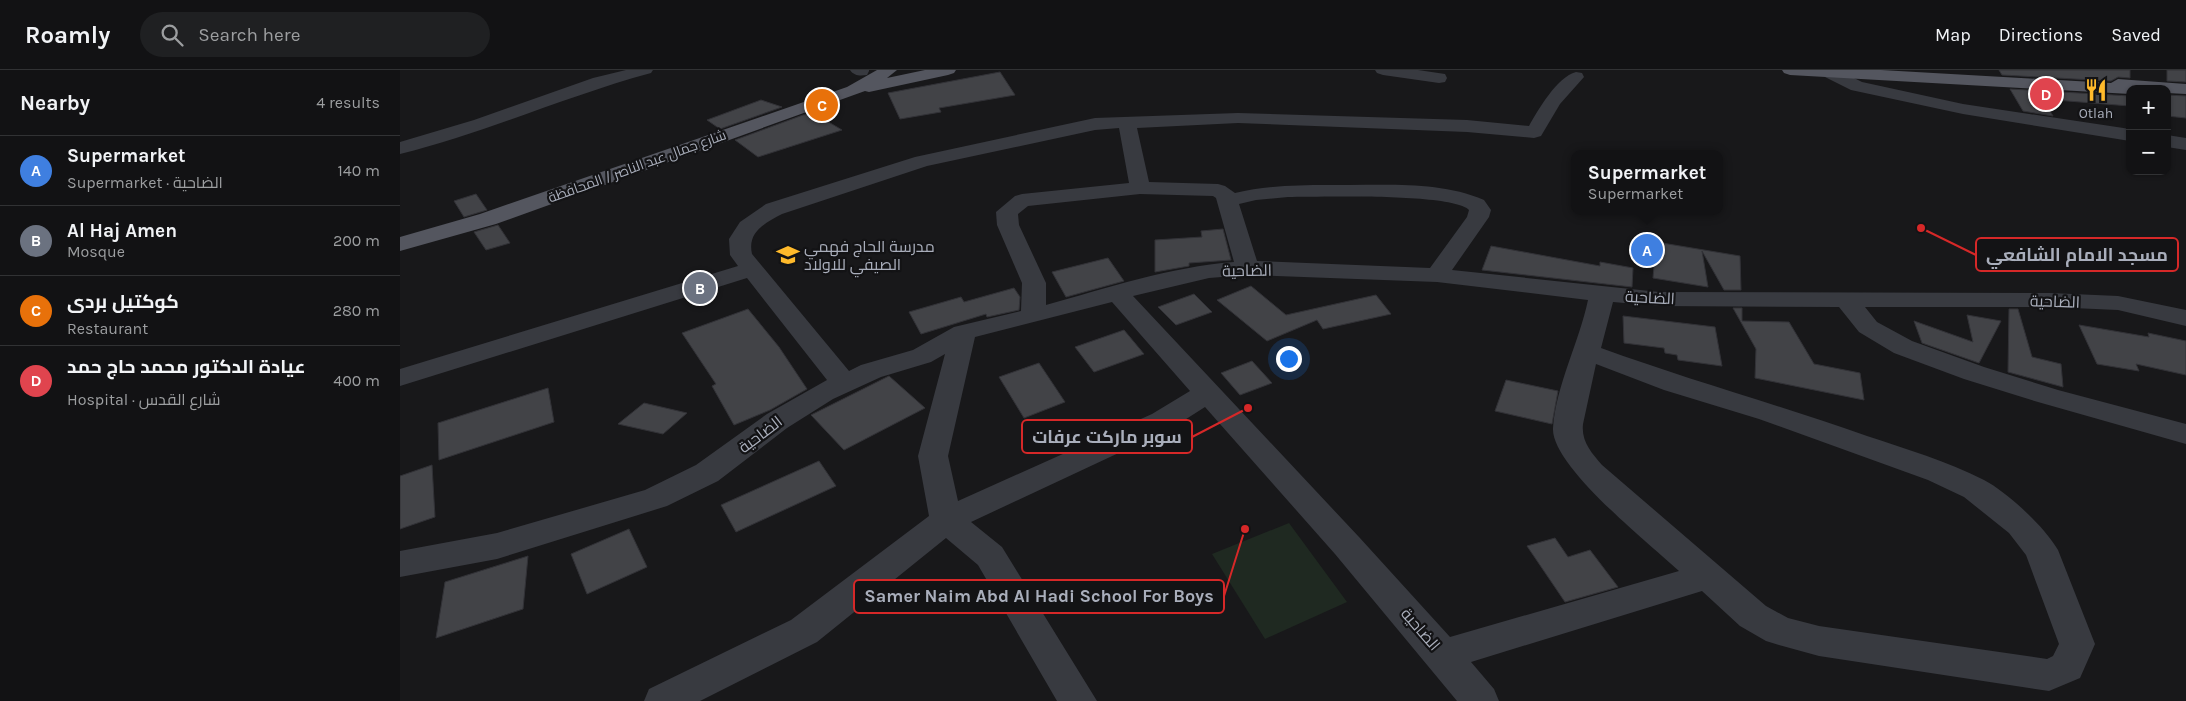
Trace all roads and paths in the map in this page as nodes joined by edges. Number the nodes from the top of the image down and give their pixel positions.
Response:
1 (646, 70) edge
2 (911, 70) edge
3 (948, 70) edge
4 (1383, 70) edge
5 (1790, 70) edge
6 (1836, 72) edge
7 (867, 76) edge
8 (1576, 77) dead end
9 (1439, 78) dead end
10 (2126, 88) edge
11 (2186, 89) edge
12 (2171, 91) edge
13 (2186, 93) edge
14 (1127, 123) junction
15 (2126, 134) edge
16 (2171, 142) edge
17 (2186, 144) edge
18 (400, 148) edge
19 (1140, 188) junction
20 (1227, 200) junction
21 (400, 233) edge
22 (400, 244) edge
23 (1247, 268) junction
24 (752, 269) junction
25 (1437, 275) junction
26 (1117, 293) junction
27 (1602, 294) junction
28 (1846, 300) junction
29 (1033, 316) junction
30 (2186, 318) edge
31 (962, 332) junction
32 (1587, 352) junction
33 (400, 378) edge
34 (844, 382) junction
35 (1207, 394) junction
36 (2186, 434) edge
37 (946, 520) junction
38 (400, 564) edge
39 (1707, 576) junction
40 (1443, 655) junction
41 (663, 701) edge
42 (1078, 701) edge
43 (1480, 701) edge

1 - 18 street
2 - 7 main road
3 - 7 main road
4 - 9 street
5 - 6 main road
6 - 10 main road
6 - 11 main road
6 - 15 street
7 - 21 main road, شارع جمال عبد الناصر / المحافظة
7 - 22 main road, شارع جمال عبد الناصر / المحافظة
8 - 14 street
12 - 13 main road
14 - 19 street
14 - 24 street
16 - 17 street
19 - 20 street
19 - 29 street
20 - 23 street
20 - 25 street
23 - 25 street, الضاحية
23 - 26 street, الضاحية
24 - 33 street
24 - 34 street
25 - 27 street, الضاحية
26 - 29 street, الضاحية
26 - 35 street, الضاحية
27 - 28 street, الضاحية
27 - 32 street
28 - 30 street, الضاحية
28 - 36 street
29 - 31 street, الضاحية
31 - 34 street, الضاحية
31 - 37 street
32 - 39 street
32 - 39 street
34 - 38 street, الضاحية
35 - 37 street
35 - 40 street, الضاحية
37 - 41 street
37 - 42 street
39 - 40 street
40 - 43 street, الضاحية

